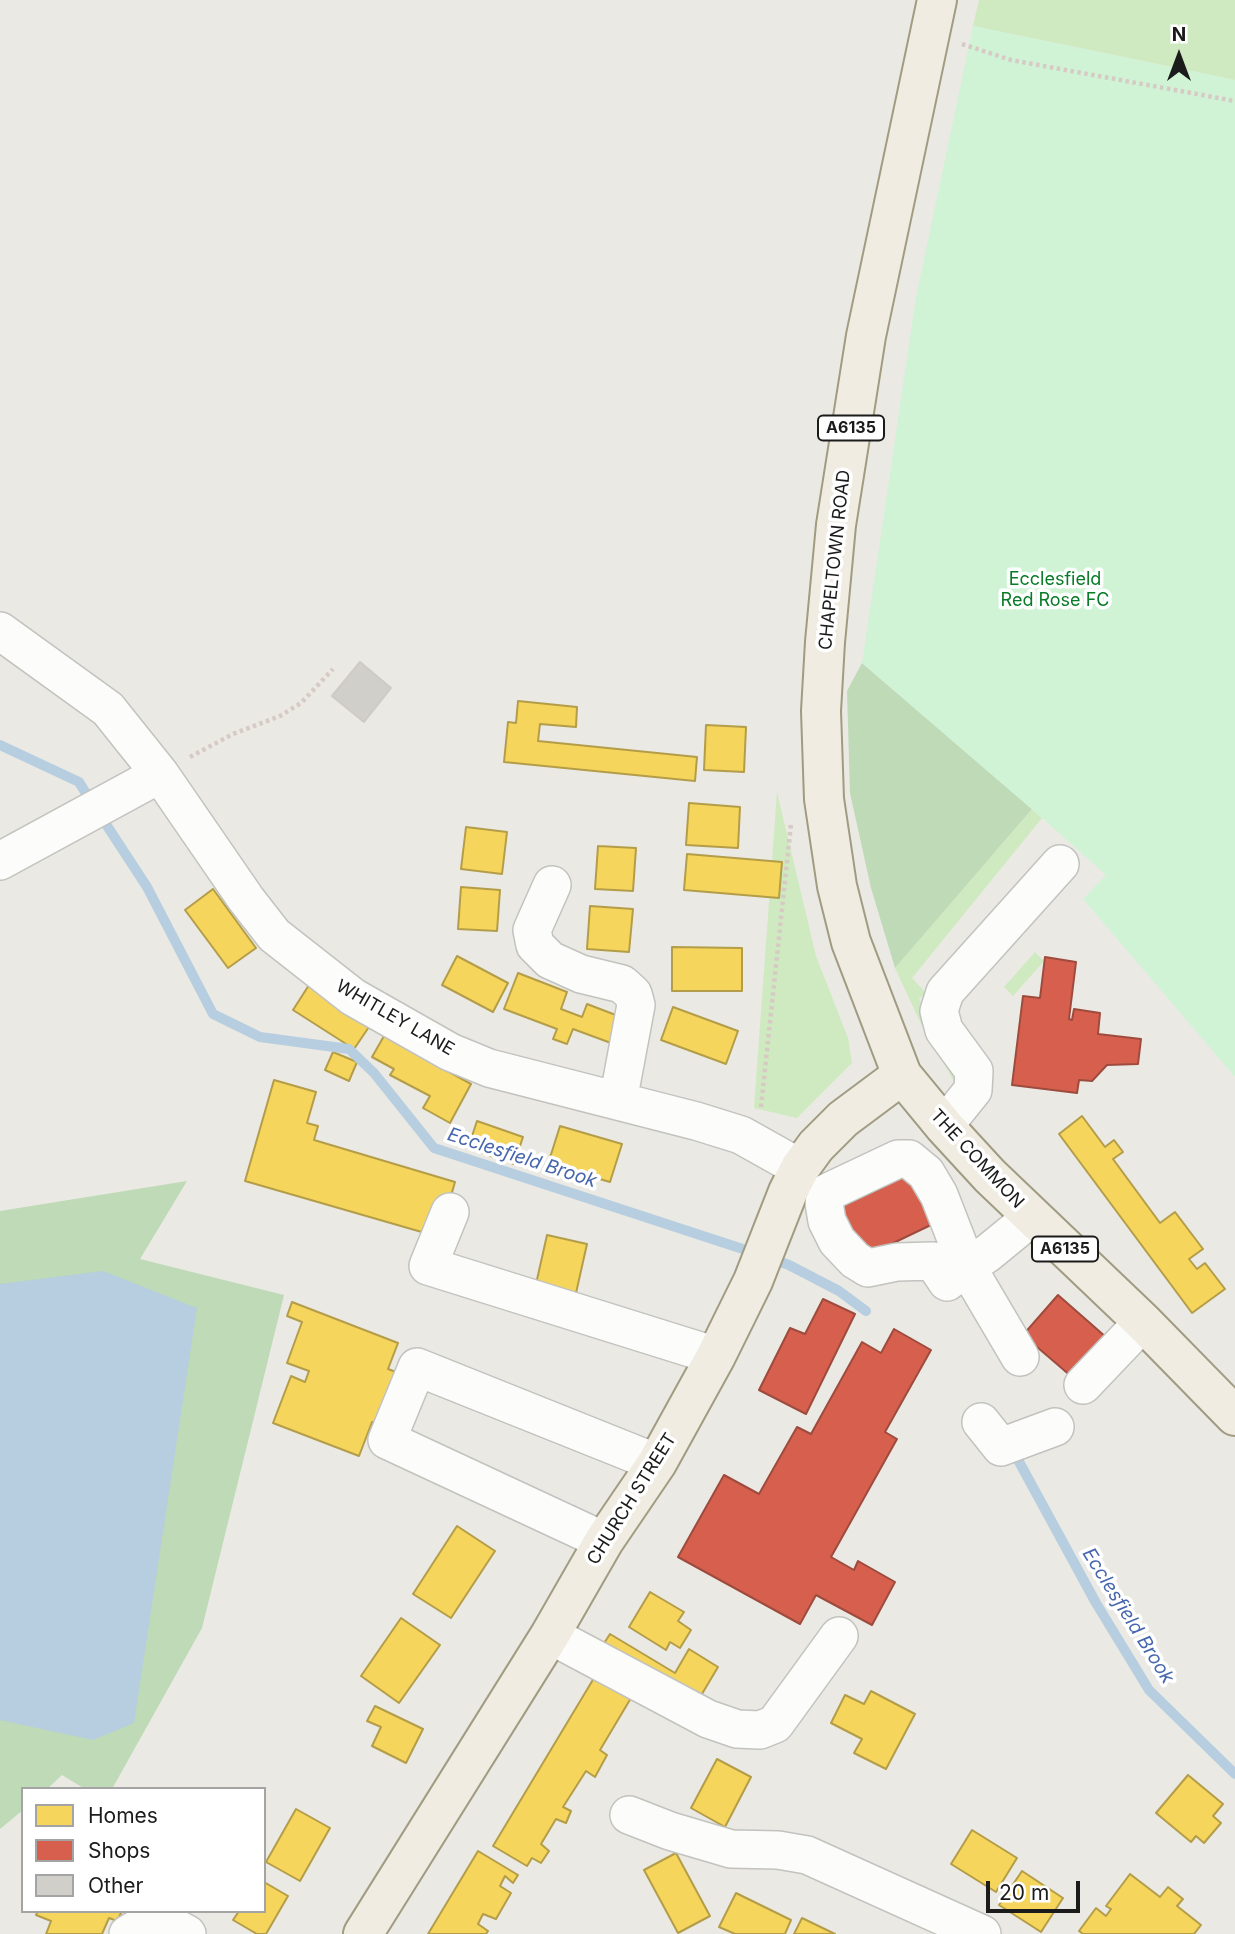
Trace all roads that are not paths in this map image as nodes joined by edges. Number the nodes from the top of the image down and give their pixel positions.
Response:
1 (933, 17) edge
2 (0, 631) edge
3 (160, 774) junction
4 (0, 861) edge
5 (1060, 864) dead end
6 (552, 885) dead end
7 (902, 1075) junction
8 (618, 1101) junction
9 (944, 1126) junction
10 (800, 1168) junction
11 (450, 1212) dead end
12 (1032, 1217) junction
13 (1143, 1322) junction
14 (716, 1356) junction
15 (1020, 1357) dead end
16 (1083, 1385) dead end
17 (1235, 1416) edge
18 (981, 1422) dead end
19 (1055, 1427) dead end
20 (657, 1463) junction
21 (604, 1541) junction
22 (551, 1635) junction
23 (839, 1636) dead end
24 (629, 1815) dead end
25 (128, 1934) edge
26 (187, 1934) edge
27 (363, 1934) edge
28 (982, 1934) edge

1 - 7 main road, CHAPELTOWN ROAD / A6135
2 - 3 street, WHITLEY LANE
3 - 4 street
3 - 8 street, WHITLEY LANE
5 - 9 street
6 - 8 street
7 - 9 main road, THE COMMON / A6135
7 - 10 main road, CHURCH STREET
8 - 10 street, WHITLEY LANE
9 - 12 main road, THE COMMON / A6135
10 - 14 main road, CHURCH STREET
11 - 14 street
12 - 13 main road, THE COMMON / A6135
12 - 15 street
13 - 16 street
13 - 17 main road, THE COMMON / A6135
14 - 20 main road, CHURCH STREET
18 - 19 street
20 - 21 main road, CHURCH STREET
20 - 21 street
21 - 22 main road, CHURCH STREET
22 - 23 street
22 - 27 main road, CHURCH STREET
24 - 28 street
25 - 26 street

